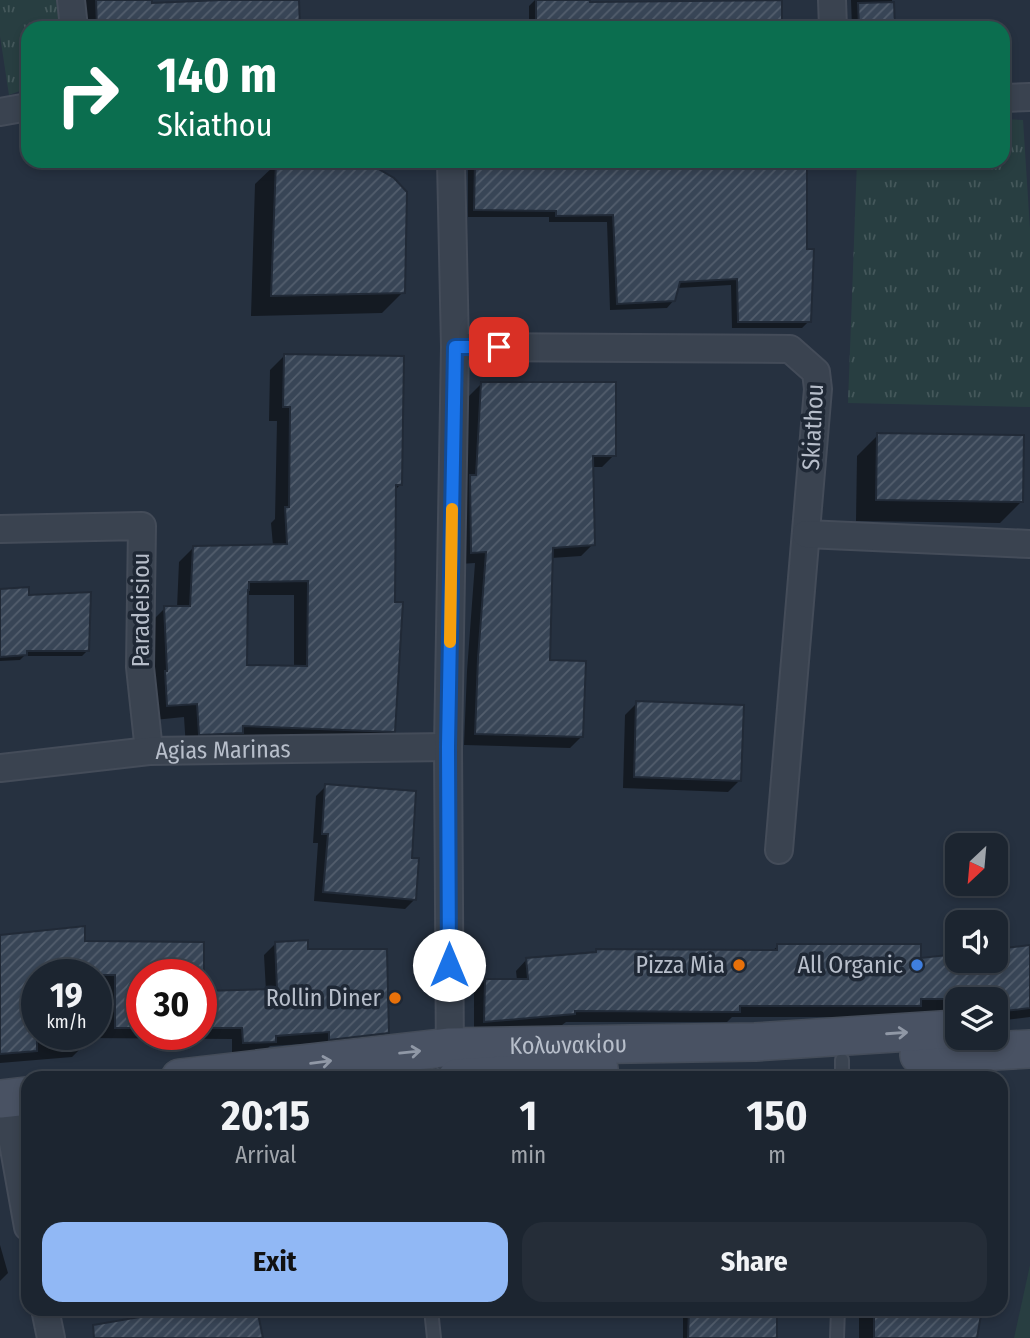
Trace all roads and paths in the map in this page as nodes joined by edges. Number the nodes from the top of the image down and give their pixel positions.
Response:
1 (71, 0) edge
2 (832, 0) edge
3 (73, 21) edge
4 (833, 21) edge
5 (1030, 97) edge
6 (1010, 98) edge
7 (21, 108) edge
8 (0, 112) edge
9 (451, 168) edge
10 (455, 347) junction
11 (0, 529) edge
12 (806, 534) junction
13 (1030, 544) edge
14 (448, 747) junction
15 (149, 751) junction
16 (0, 768) edge
17 (779, 850) dead end
18 (1030, 1024) edge
19 (1008, 1026) edge
20 (945, 1030) edge
21 (1030, 1049) edge
22 (452, 1068) edge
23 (842, 1069) edge
24 (370, 1071) edge
25 (510, 1071) edge
26 (616, 1071) edge
27 (11, 1109) edge
28 (21, 1178) edge
29 (46, 1316) edge
30 (432, 1316) edge
31 (838, 1316) edge
32 (51, 1338) edge
33 (435, 1338) edge
34 (837, 1338) edge

1 - 3 street
2 - 4 street
5 - 6 street
7 - 8 street
9 - 10 street
10 - 12 street, Skiathou
10 - 14 street
11 - 15 street, Paradeisiou
12 - 13 street
12 - 17 street, Skiathou
14 - 15 street, Agias Marinas
14 - 22 street
15 - 16 street, Agias Marinas
18 - 19 main road
22 -> 20 main road, Κολωνακίου
21 - 23 main road, Κολωνακίου
24 -> 22 main road, Κολωνακίου
22 - 25 main road, Κολωνακίου
23 - 26 main road, Κολωνακίου
27 - 28 street
29 - 32 street
30 - 33 lane
31 - 34 lane

